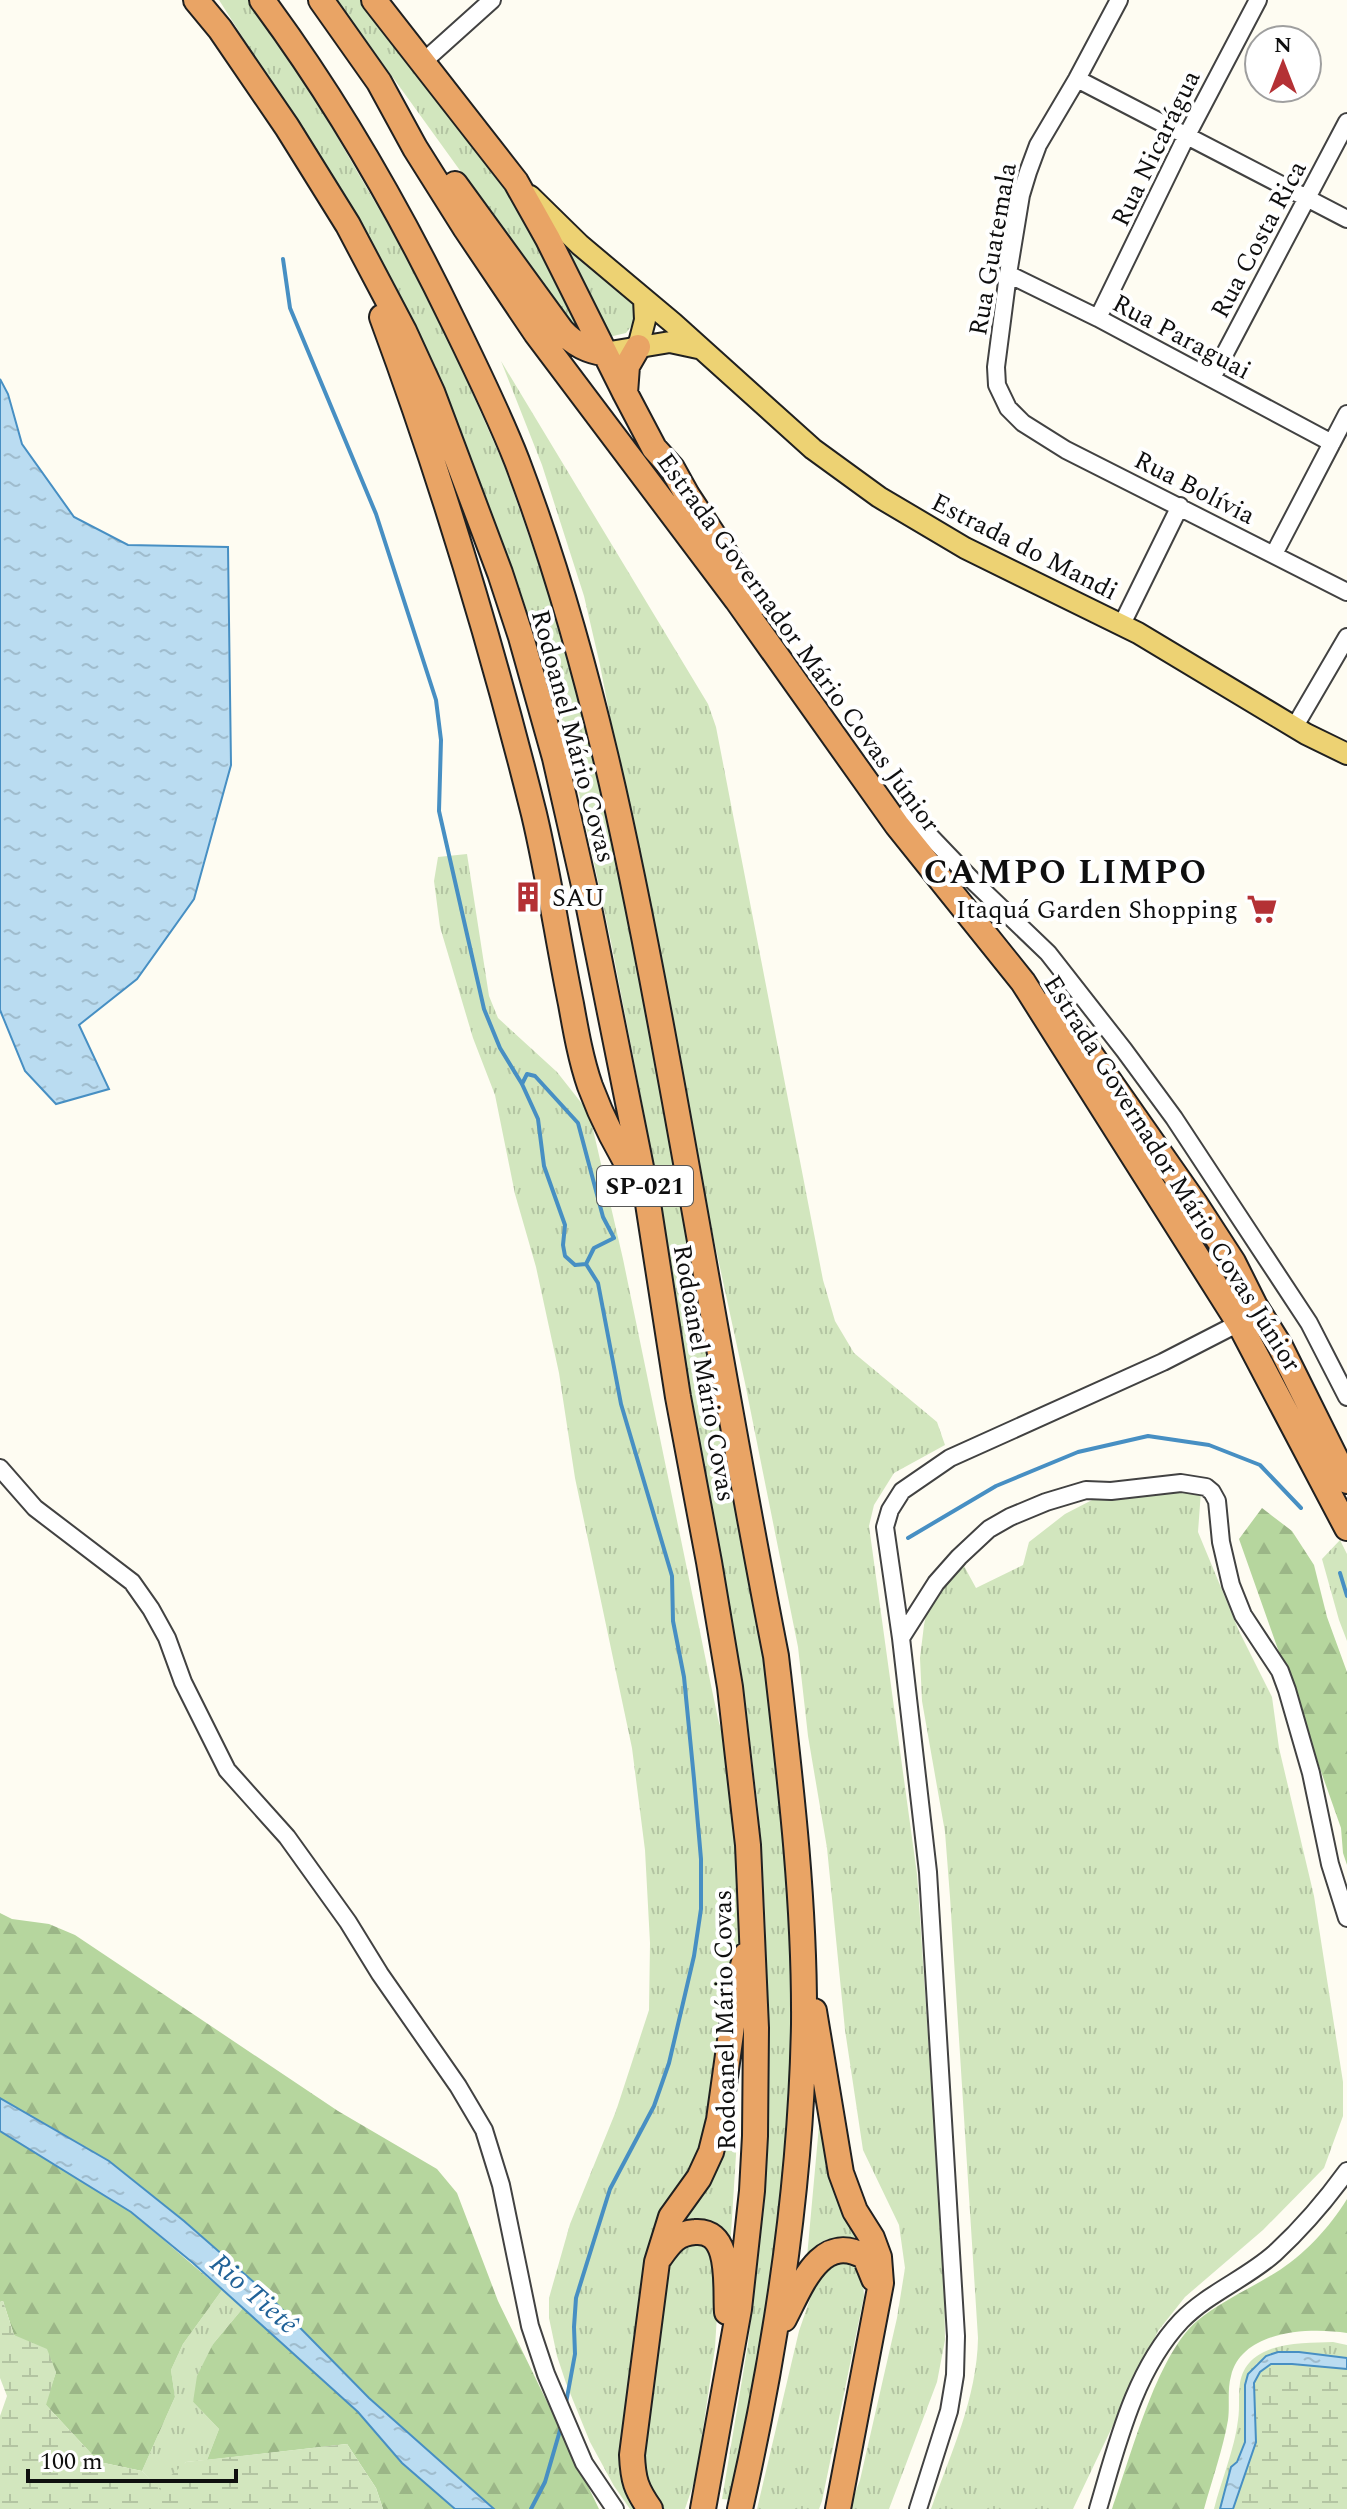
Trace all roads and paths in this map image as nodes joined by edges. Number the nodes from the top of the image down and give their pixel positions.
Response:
1 (196, 0) edge
2 (262, 0) edge
3 (321, 0) edge
4 (374, 0) edge
5 (492, 0) edge
6 (1119, 0) edge
7 (1258, 0) edge
8 (423, 62) junction
9 (1077, 79) junction
10 (379, 82) junction
11 (1347, 122) edge
12 (1186, 137) junction
13 (516, 182) junction
14 (1307, 199) junction
15 (1347, 219) edge
16 (348, 225) junction
17 (1008, 274) junction
18 (644, 299) junction
19 (1098, 318) junction
20 (638, 347) junction
21 (704, 350) junction
22 (604, 353) junction
23 (1212, 378) junction
24 (625, 393) junction
25 (1347, 414) edge
26 (1023, 423) joint
27 (1332, 443) junction
28 (1180, 506) junction
29 (1274, 554) junction
30 (1347, 592) edge
31 (1122, 624) junction
32 (1347, 637) edge
33 (1295, 726) junction
34 (1347, 754) edge
35 (907, 812) junction
36 (647, 1197) junction
37 (1239, 1323) junction
38 (1347, 1397) edge
39 (0, 1468) edge
40 (1316, 1468) junction
41 (1347, 1481) edge
42 (1347, 1490) edge
43 (1347, 1528) edge
44 (901, 1638) junction
45 (1347, 1918) edge
46 (753, 1929) junction
47 (803, 1959) junction
48 (1347, 2171) edge
49 (657, 2262) junction
50 (876, 2308) junction
51 (776, 2335) junction
52 (730, 2361) junction
53 (615, 2509) edge
54 (650, 2509) edge
55 (703, 2509) edge
56 (740, 2509) edge
57 (838, 2509) edge
58 (918, 2509) edge
59 (1098, 2509) edge

1 - 16 highway, Rodoanel Mário Covas / SP-021
2 - 47 highway, Rodoanel Mário Covas / SP-021
3 - 10 highway, Estrada Governador Mário Covas Júnior
4 - 8 highway, Estrada Governador Mário Covas Júnior
5 - 8 street
6 - 9 street, Rua Guatemala
7 - 12 street, Rua Nicarágua
8 - 13 highway, Estrada Governador Mário Covas Júnior
9 - 12 street
9 - 17 street, Rua Guatemala
10 - 22 highway
10 - 37 highway, Estrada Governador Mário Covas Júnior
11 - 14 street, Rua Costa Rica
12 - 14 street
12 - 19 street, Rua Nicarágua
13 - 18 main road, Estrada do Mandi
13 - 22 highway, Estrada Governador Mário Covas Júnior
14 - 15 street
14 - 23 street, Rua Costa Rica
16 - 36 highway
16 - 36 highway, Rodoanel Mário Covas / SP-021
17 - 19 street, Rua Paraguai
17 - 26 street, Rua Guatemala
18 - 20 main road
18 - 21 main road, Estrada do Mandi
19 - 23 street, Rua Paraguai
20 - 21 main road
20 - 22 main road
20 - 24 highway
21 - 31 main road, Estrada do Mandi
22 - 24 highway, Estrada Governador Mário Covas Júnior
23 - 27 street, Rua Paraguai
24 - 35 highway, Estrada Governador Mário Covas Júnior
25 - 27 street
26 - 28 street, Rua Bolívia
27 - 29 street
28 - 29 street, Rua Bolívia
28 - 31 street
29 - 30 street, Rua Bolívia
31 - 33 main road, Estrada do Mandi
32 - 33 street
33 - 34 main road, Estrada do Mandi
35 - 38 street
35 - 41 highway, Estrada Governador Mário Covas Júnior
36 - 46 highway, Rodoanel Mário Covas / SP-021
37 - 40 highway, Estrada Governador Mário Covas Júnior
37 - 44 street
39 - 53 street
40 - 42 highway
40 - 43 highway, Estrada Governador Mário Covas Júnior
44 - 45 street
44 - 58 street
46 - 49 highway
46 - 52 highway, Rodoanel Mário Covas / SP-021
47 - 50 highway
47 - 51 highway, Rodoanel Mário Covas / SP-021
48 - 59 street
49 - 52 highway
49 - 54 highway
50 - 51 highway
50 - 57 highway
51 - 56 highway, Rodoanel Mário Covas / SP-021
52 - 55 highway, Rodoanel Mário Covas / SP-021

